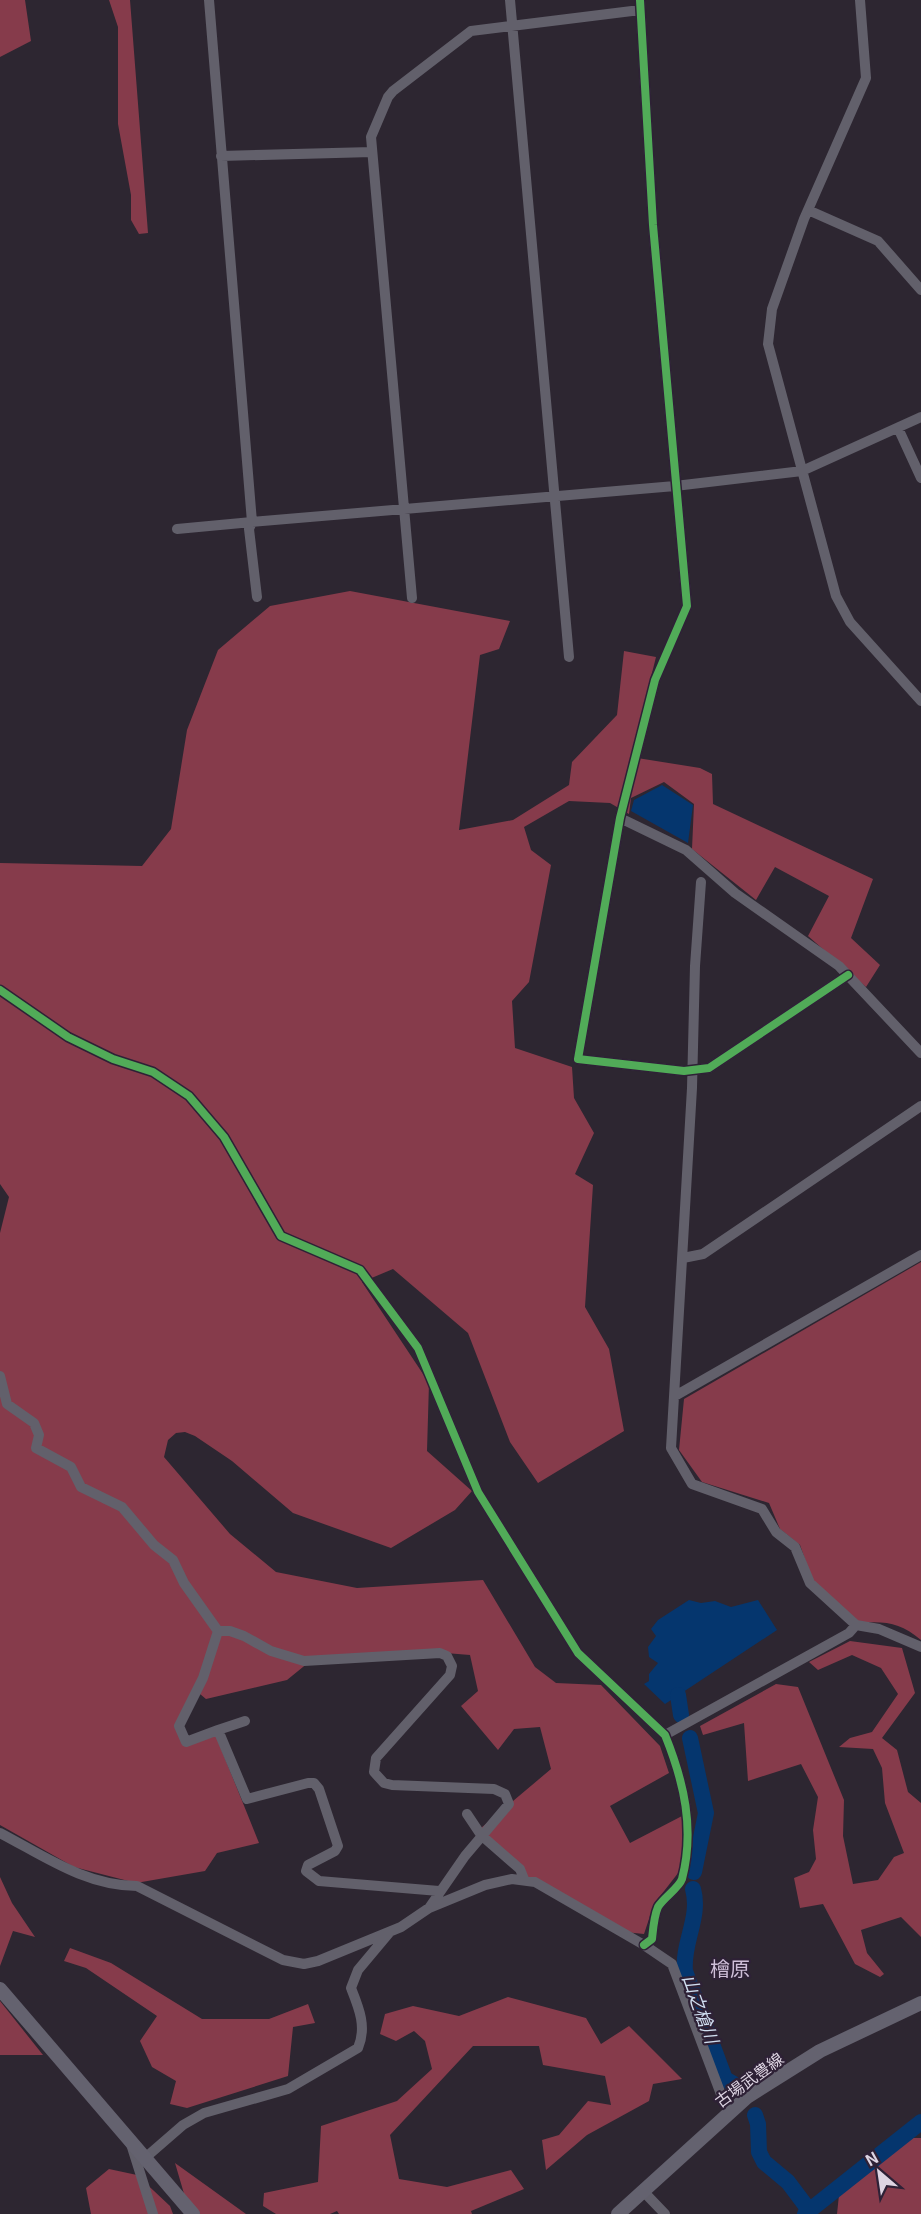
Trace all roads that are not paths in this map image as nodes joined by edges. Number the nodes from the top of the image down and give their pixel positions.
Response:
1 (209, 0) edge
2 (510, 0) edge
3 (860, 0) edge
4 (640, 5) edge
5 (513, 25) junction
6 (372, 152) junction
7 (221, 156) junction
8 (808, 210) junction
9 (921, 290) edge
10 (921, 417) edge
11 (898, 428) junction
12 (802, 471) junction
13 (921, 478) edge
14 (675, 486) junction
15 (554, 496) junction
16 (404, 509) junction
17 (252, 522) junction
18 (177, 529) dead end
19 (257, 597) dead end
20 (412, 598) dead end
21 (569, 657) dead end
22 (921, 701) edge
23 (620, 818) junction
24 (701, 882) dead end
25 (848, 975) junction
26 (0, 990) edge
27 (921, 1053) edge
28 (692, 1070) junction
29 (921, 1106) edge
30 (921, 1255) edge
31 (683, 1258) junction
32 (0, 1376) edge
33 (675, 1396) junction
34 (856, 1625) junction
35 (218, 1631) junction
36 (921, 1647) edge
37 (245, 1721) dead end
38 (218, 1730) junction
39 (665, 1735) junction
40 (467, 1814) dead end
41 (0, 1833) edge
42 (481, 1835) junction
43 (524, 1879) junction
44 (441, 1890) junction
45 (465, 1894) junction
46 (429, 1908) junction
47 (391, 1931) junction
48 (644, 1945) junction
49 (0, 1989) edge
50 (921, 2003) edge
51 (732, 2111) junction
52 (128, 2135) junction
53 (145, 2158) junction
54 (644, 2191) junction
55 (153, 2214) edge
56 (193, 2214) edge
57 (618, 2214) edge
58 (665, 2214) edge

1 - 7 street
2 - 5 street
3 - 8 street
4 - 5 street
4 - 14 street
5 - 6 street
5 - 15 street
6 - 7 street
6 - 16 street
7 - 17 street
8 - 9 street
8 - 12 street
10 - 11 street
11 - 12 street
11 - 13 street
12 - 14 street
12 - 22 street
14 - 15 street
14 - 23 street
15 - 16 street
15 - 21 street
16 - 17 street
16 - 20 street
17 - 18 street
17 - 19 street
23 - 25 street
23 - 28 street
24 - 28 street
25 - 27 street
25 - 28 street
26 - 39 street
28 - 31 street
29 - 31 street
30 - 33 street
31 - 33 street
32 - 35 street
33 - 34 street
34 - 36 street
34 - 39 street
35 - 38 street
35 - 42 street
37 - 38 street
38 - 44 street
39 - 48 street
40 - 42 street
41 - 47 street
42 - 43 street
42 - 44 street
43 - 45 street
43 - 48 street
44 - 45 street
44 - 46 street
45 - 46 street
46 - 47 street
47 - 53 street
48 - 51 street
49 - 52 main road
50 - 51 main road, 古場武豊線
51 - 54 main road, 古場武豊線
52 - 53 main road
52 - 55 street
53 - 56 main road
54 - 57 main road, 古場武豊線
54 - 58 street

